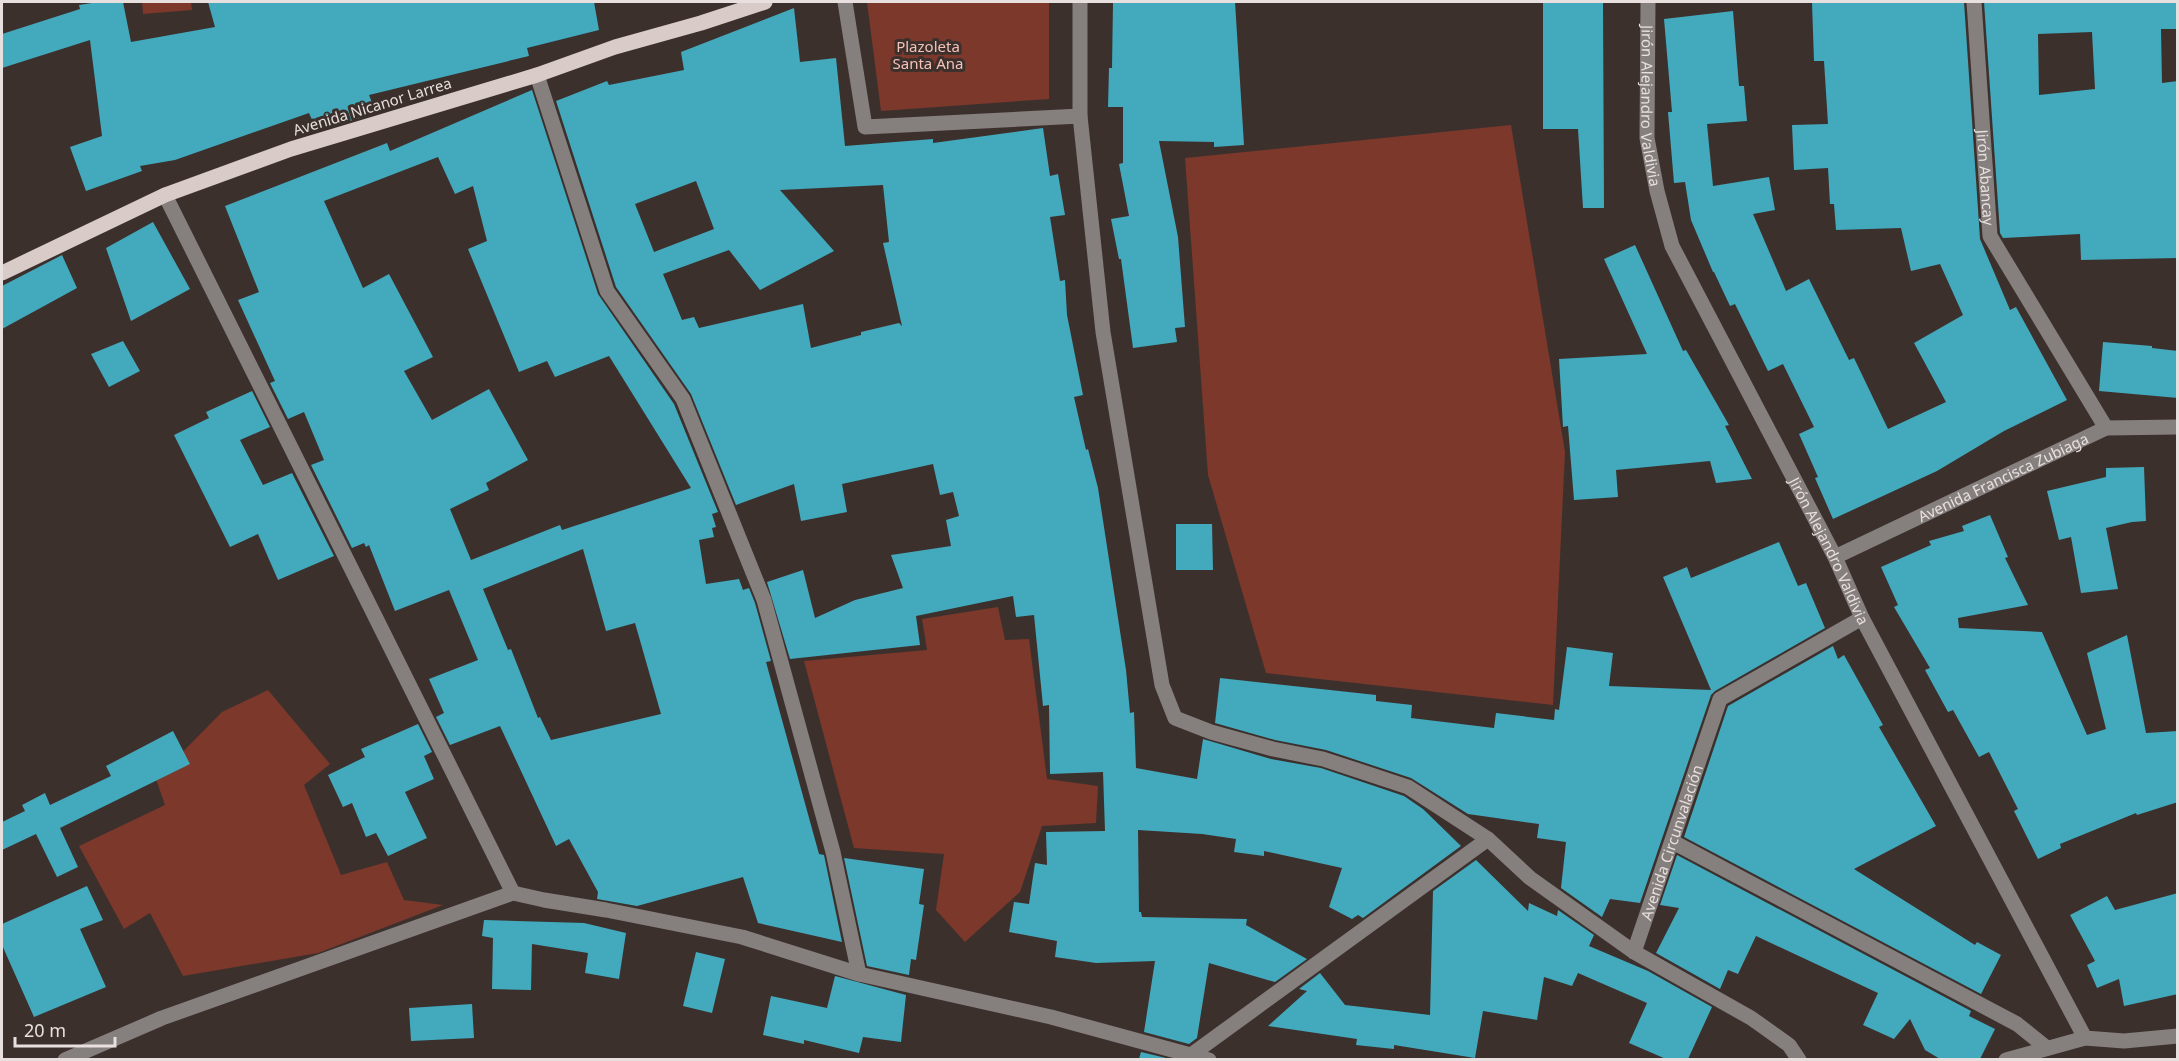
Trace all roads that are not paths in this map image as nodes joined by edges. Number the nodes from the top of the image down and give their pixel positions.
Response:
1 (765, 2) edge
2 (844, 2) edge
3 (1080, 2) edge
4 (1648, 2) edge
5 (1974, 2) edge
6 (537, 75) junction
7 (1080, 116) junction
8 (165, 195) junction
9 (2, 273) edge
10 (2178, 427) edge
11 (2106, 428) junction
12 (1835, 557) junction
13 (1862, 618) junction
14 (1488, 840) junction
15 (1673, 842) junction
16 (513, 893) junction
17 (1634, 952) junction
18 (859, 974) junction
19 (2178, 1036) edge
20 (2085, 1038) junction
21 (2047, 1048) junction
22 (1191, 1055) junction
23 (65, 1059) edge
24 (1209, 1059) edge
25 (1800, 1059) edge
26 (2006, 1059) edge

1 - 6 main road, Avenida Nicanor Larrea
2 - 7 street
3 - 7 street
4 - 12 street, Jirón Alejandro Valdivia
5 - 11 street, Jirón Abancay
6 - 8 main road, Avenida Nicanor Larrea
6 - 18 street
7 - 14 street
8 - 9 main road, Avenida Nicanor Larrea
8 - 16 street
10 - 11 street, Avenida Francisca Zubiaga
11 - 12 street, Avenida Francisca Zubiaga
12 - 13 street, Jirón Alejandro Valdivia
13 - 15 street, Avenida Circunvalación
13 - 20 street, Jirón Alejandro Valdivia
14 - 17 street
14 - 22 street
15 - 17 street, Avenida Circunvalación
15 - 21 street
16 - 18 street
16 - 23 street
17 - 25 street
18 - 22 street
19 - 20 street
20 - 21 street
21 - 26 street
22 - 24 street

